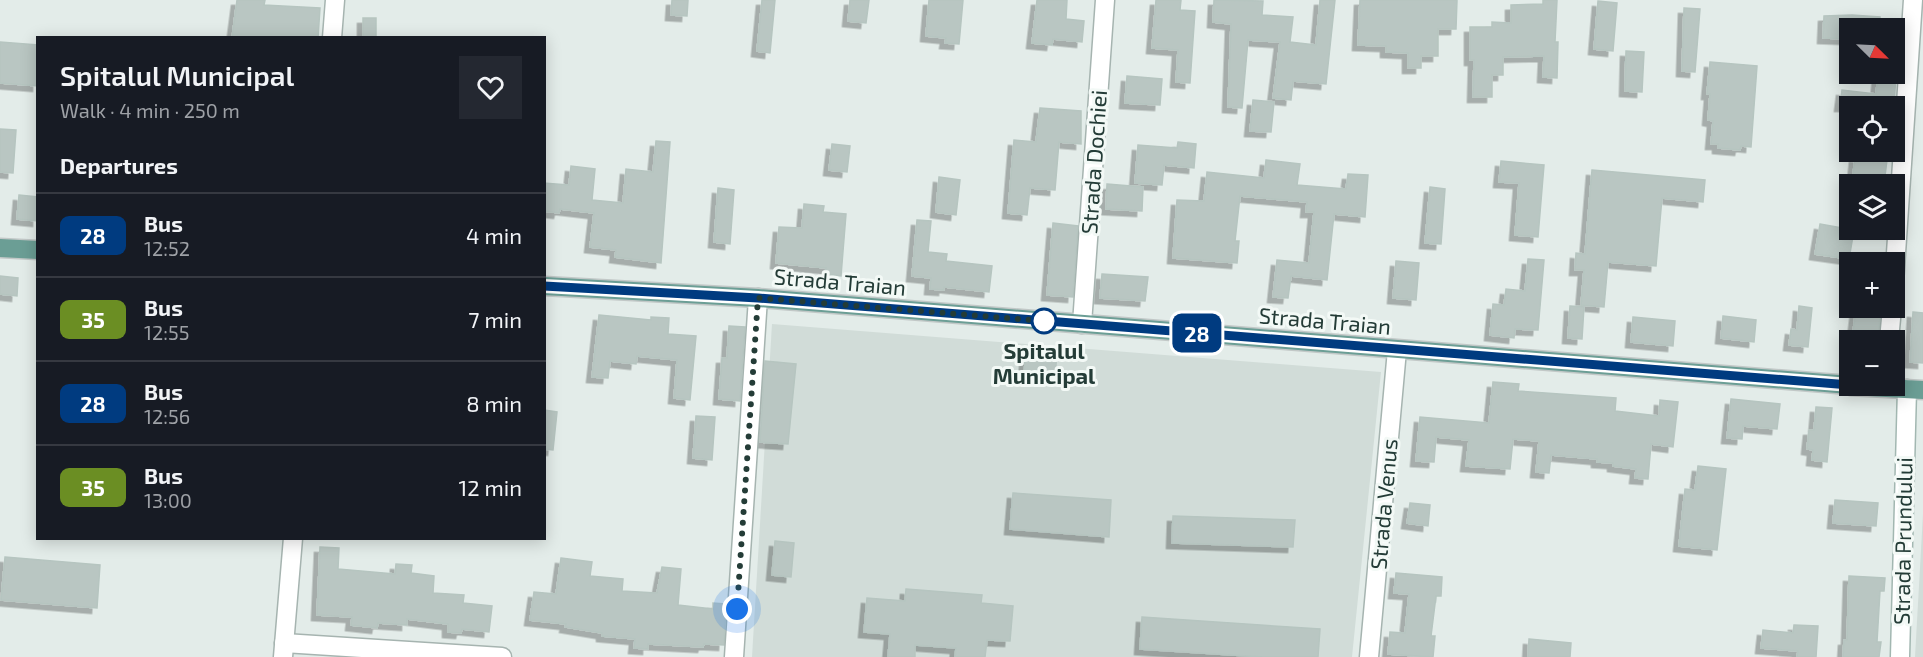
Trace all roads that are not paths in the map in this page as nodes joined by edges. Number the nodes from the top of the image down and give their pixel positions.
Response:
1 (335, 0) edge
2 (1105, 0) edge
3 (1913, 0) edge
4 (332, 36) edge
5 (0, 248) edge
6 (36, 250) edge
7 (1896, 252) edge
8 (546, 286) edge
9 (758, 298) junction
10 (1082, 324) junction
11 (1397, 350) junction
12 (1839, 385) edge
13 (1915, 390) edge
14 (293, 540) edge
15 (284, 650) edge
16 (502, 657) edge
17 (734, 657) edge
18 (1369, 657) edge
19 (1900, 657) edge

1 - 4 street
2 - 10 street, Strada Dochiei
3 - 7 street
5 - 6 main road
8 - 9 main road, Strada Traian
9 - 10 main road, Strada Traian
9 - 17 street
10 - 11 main road, Strada Traian
11 - 12 main road, Strada Traian
11 - 18 street, Strada Venus
13 - 19 street, Strada Prundului
14 - 15 street
15 - 16 street

